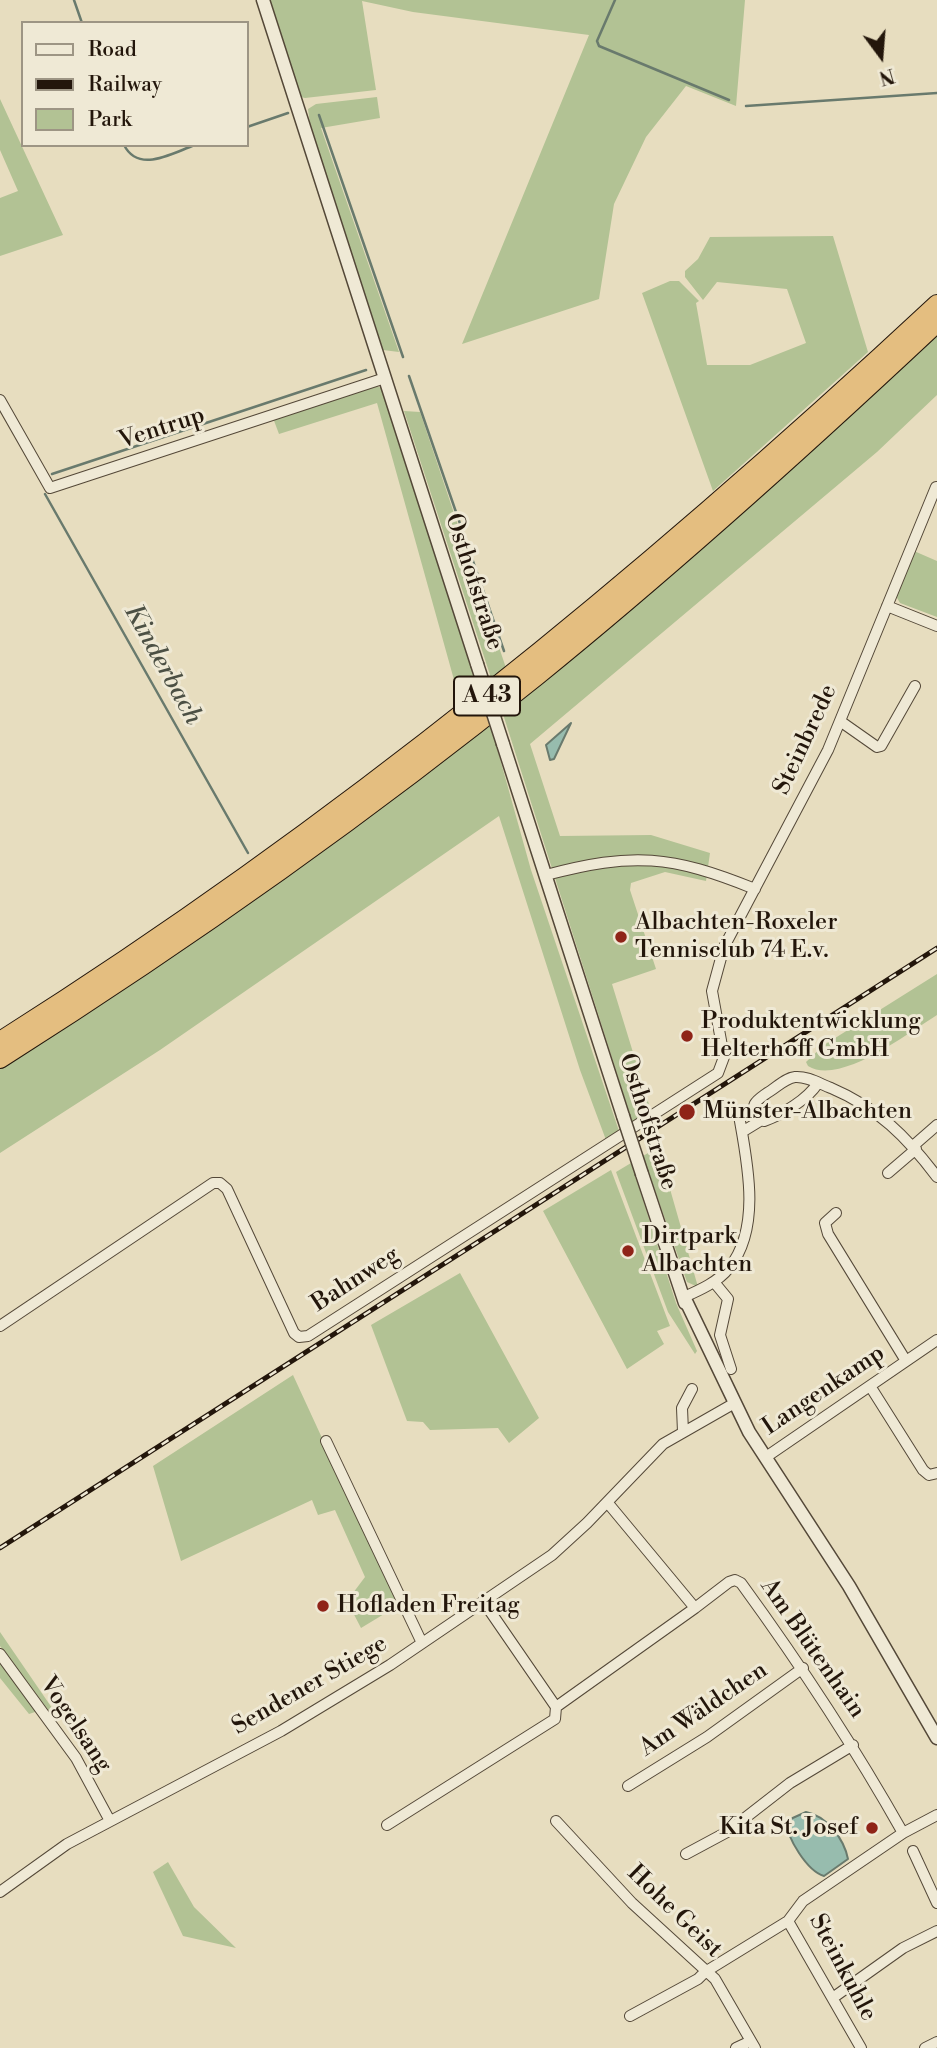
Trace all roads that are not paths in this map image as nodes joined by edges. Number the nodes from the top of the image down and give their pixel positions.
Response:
1 (263, 0) edge
2 (937, 304) edge
3 (937, 323) edge
4 (384, 378) junction
5 (0, 400) edge
6 (936, 487) edge
7 (887, 606) junction
8 (937, 626) edge
9 (915, 686) dead end
10 (840, 721) junction
11 (545, 875) junction
12 (755, 889) junction
13 (0, 1041) edge
14 (724, 1057) joint
15 (0, 1059) edge
16 (818, 1083) junction
17 (738, 1110) dead end
18 (760, 1121) junction
19 (937, 1125) edge
20 (742, 1132) junction
21 (915, 1147) junction
22 (888, 1173) dead end
23 (937, 1177) edge
24 (836, 1213) dead end
25 (714, 1282) junction
26 (684, 1297) junction
27 (0, 1326) edge
28 (937, 1340) edge
29 (906, 1360) junction
30 (731, 1369) dead end
31 (870, 1385) junction
32 (692, 1389) dead end
33 (732, 1401) junction
34 (683, 1432) junction
35 (326, 1441) dead end
36 (766, 1457) junction
37 (937, 1473) edge
38 (607, 1502) junction
39 (483, 1601) junction
40 (695, 1608) junction
41 (422, 1643) junction
42 (0, 1654) edge
43 (803, 1668) junction
44 (556, 1707) junction
45 (937, 1738) edge
46 (853, 1745) junction
47 (628, 1786) dead end
48 (937, 1815) edge
49 (110, 1821) junction
50 (556, 1821) dead end
51 (387, 1825) dead end
52 (904, 1833) junction
53 (913, 1851) dead end
54 (686, 1854) dead end
55 (0, 1892) edge
56 (937, 1903) edge
57 (788, 1921) junction
58 (937, 1931) edge
59 (705, 1972) junction
60 (834, 1997) junction
61 (630, 2016) dead end
62 (937, 2042) edge
63 (753, 2044) edge
64 (736, 2048) edge
65 (861, 2048) edge
66 (925, 2048) edge

1 - 4 street, Osthofstraße
2 - 13 highway, A 43
3 - 15 highway, A 43
4 - 5 street, Ventrup
4 - 11 street, Osthofstraße, bridge
6 - 7 street, Steinbrede
7 - 8 street
7 - 10 street, Steinbrede
9 - 10 street
10 - 12 street, Steinbrede
11 - 12 street
11 - 26 street, Osthofstraße, bridge
12 - 14 street, Steinbrede
14 - 27 street, Bahnweg
16 - 18 street
16 - 18 street
16 - 21 street
17 - 20 street
18 - 20 street
19 - 21 street
20 - 25 street
21 - 22 street
21 - 23 street
24 - 29 street, Langenkamp
25 - 26 street
25 - 30 street
26 - 33 street, Osthofstraße
28 - 29 street, Langenkamp
29 - 31 street, Langenkamp
31 - 36 street, Langenkamp
31 - 37 street
32 - 34 street
33 - 34 street, Sendener Stiege
33 - 36 street, Osthofstraße
34 - 38 street, Sendener Stiege
35 - 41 street
36 - 45 street, Osthofstraße
38 - 39 street, Sendener Stiege
38 - 40 street
39 - 41 street, Sendener Stiege
39 - 44 street
40 - 43 street, Am Blütenhain
40 - 44 street, Am Blütenhain
41 - 49 street, Sendener Stiege
42 - 49 street, Vogelsang
43 - 46 street, Am Blütenhain
43 - 47 street, Am Wäldchen
44 - 51 street, Am Blütenhain
46 - 52 street, Am Blütenhain
46 - 54 street
48 - 52 street, Steinkuhle
49 - 55 street, Sendener Stiege
50 - 59 street, Hohe Geist
52 - 57 street, Steinkuhle
53 - 56 street
57 - 59 street
57 - 60 street, Steinkuhle
58 - 60 street
59 - 61 street
59 - 63 street, Hohe Geist
60 - 65 street, Steinkuhle
62 - 66 street
63 - 64 street, Hohe Geist

